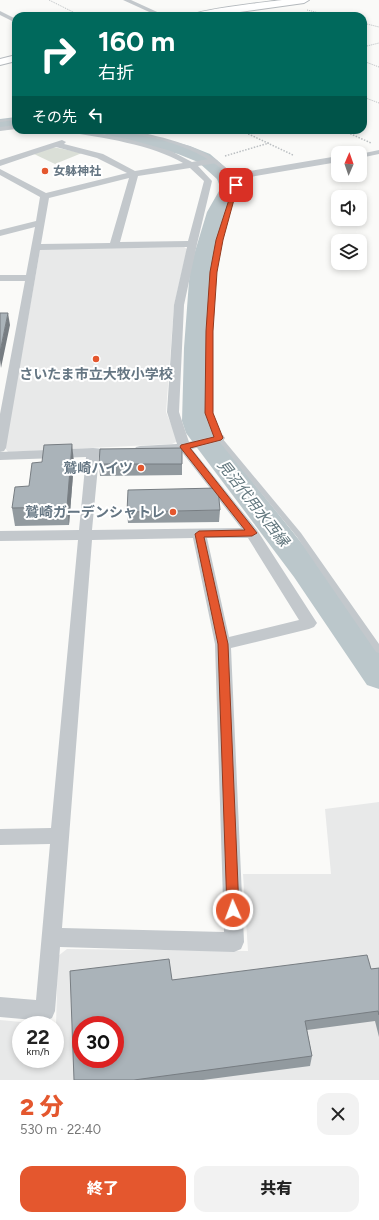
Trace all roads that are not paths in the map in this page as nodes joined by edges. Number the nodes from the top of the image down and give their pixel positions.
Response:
1 (126, 0) edge
2 (304, 0) edge
3 (154, 12) edge
4 (217, 12) edge
5 (0, 13) edge
6 (12, 19) edge
7 (12, 59) edge
8 (0, 62) edge
9 (12, 120) edge
10 (0, 121) edge
11 (8, 128) edge
12 (86, 134) edge
13 (93, 134) edge
14 (140, 134) edge
15 (0, 136) edge
16 (54, 144) junction
17 (379, 152) edge
18 (367, 155) edge
19 (331, 160) edge
20 (214, 161) junction
21 (0, 163) edge
22 (198, 164) junction
23 (0, 172) edge
24 (134, 174) junction
25 (232, 177) junction
26 (45, 196) junction
27 (0, 222) edge
28 (40, 222) junction
29 (3, 232) edge
30 (192, 244) junction
31 (114, 246) junction
32 (36, 247) junction
33 (0, 278) edge
34 (30, 278) junction
35 (218, 438) junction
36 (184, 447) junction
37 (0, 448) edge
38 (131, 450) edge
39 (116, 451) edge
40 (93, 452) junction
41 (0, 456) edge
42 (252, 533) junction
43 (199, 534) junction
44 (85, 535) junction
45 (0, 536) edge
46 (223, 644) junction
47 (379, 650) edge
48 (60, 836) junction
49 (0, 838) edge
50 (52, 937) junction
51 (0, 1007) edge

1 - 3 street
2 - 4 highway
5 - 6 street
7 - 8 highway
9 - 10 lane
11 - 15 street
12 - 16 street
13 - 22 street
14 - 20 lane
16 - 21 street
16 - 24 street
17 - 18 street
19 - 25 street
20 - 22 street
20 - 25 lane
22 - 24 street
22 - 30 street
23 - 26 street
24 - 26 street
24 - 31 street
25 - 35 lane
26 - 28 street
27 - 29 street
28 - 29 street
28 - 32 street
30 - 31 street
30 - 36 street
31 - 32 street
32 - 34 street
33 - 34 street
34 - 37 street
35 - 36 street
35 - 47 lane
36 - 38 street
36 - 42 street
39 - 40 street
40 - 41 street
40 - 44 street
42 - 43 street
42 - 46 street
43 - 44 street
43 - 46 street
44 - 45 street
44 - 48 street
46 - 50 street
48 - 49 street
48 - 50 street
50 - 51 street

